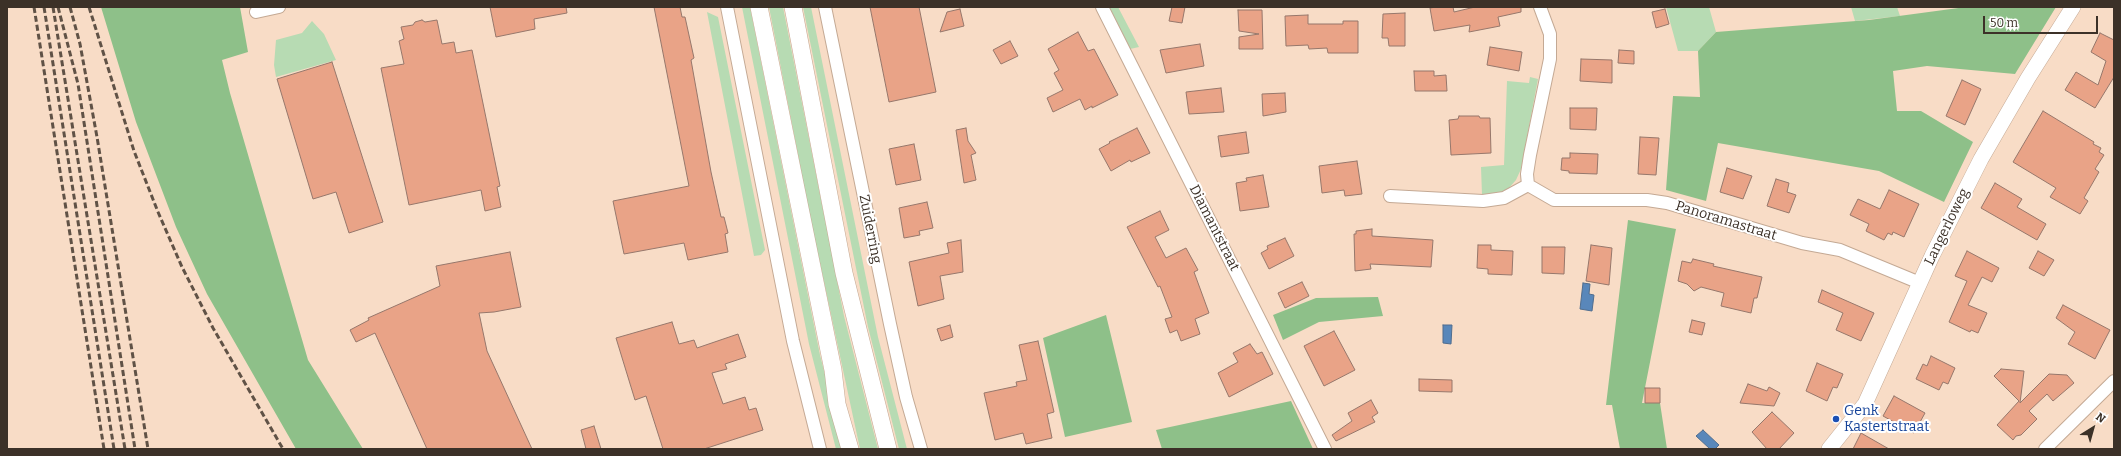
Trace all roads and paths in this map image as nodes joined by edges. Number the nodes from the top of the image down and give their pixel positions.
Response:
1 (279, 7) edge
2 (727, 7) edge
3 (759, 7) edge
4 (793, 7) edge
5 (825, 7) edge
6 (1102, 7) edge
7 (1540, 7) edge
8 (2073, 7) edge
9 (256, 12) dead end
10 (1528, 186) junction
11 (1390, 196) dead end
12 (1920, 283) junction
13 (2114, 381) edge
14 (820, 449) edge
15 (850, 449) edge
16 (888, 449) edge
17 (921, 449) edge
18 (1325, 449) edge
19 (1829, 449) edge
20 (2045, 449) edge

1 - 9 street
2 - 14 street
3 - 15 main road
4 - 16 main road
5 - 17 street, Zuiderring
6 - 18 street, Diamantstraat
7 - 10 street
8 - 12 street, Langerloweg
10 - 11 street
10 - 12 street, Panoramastraat
12 - 19 street, Langerloweg
13 - 20 street

